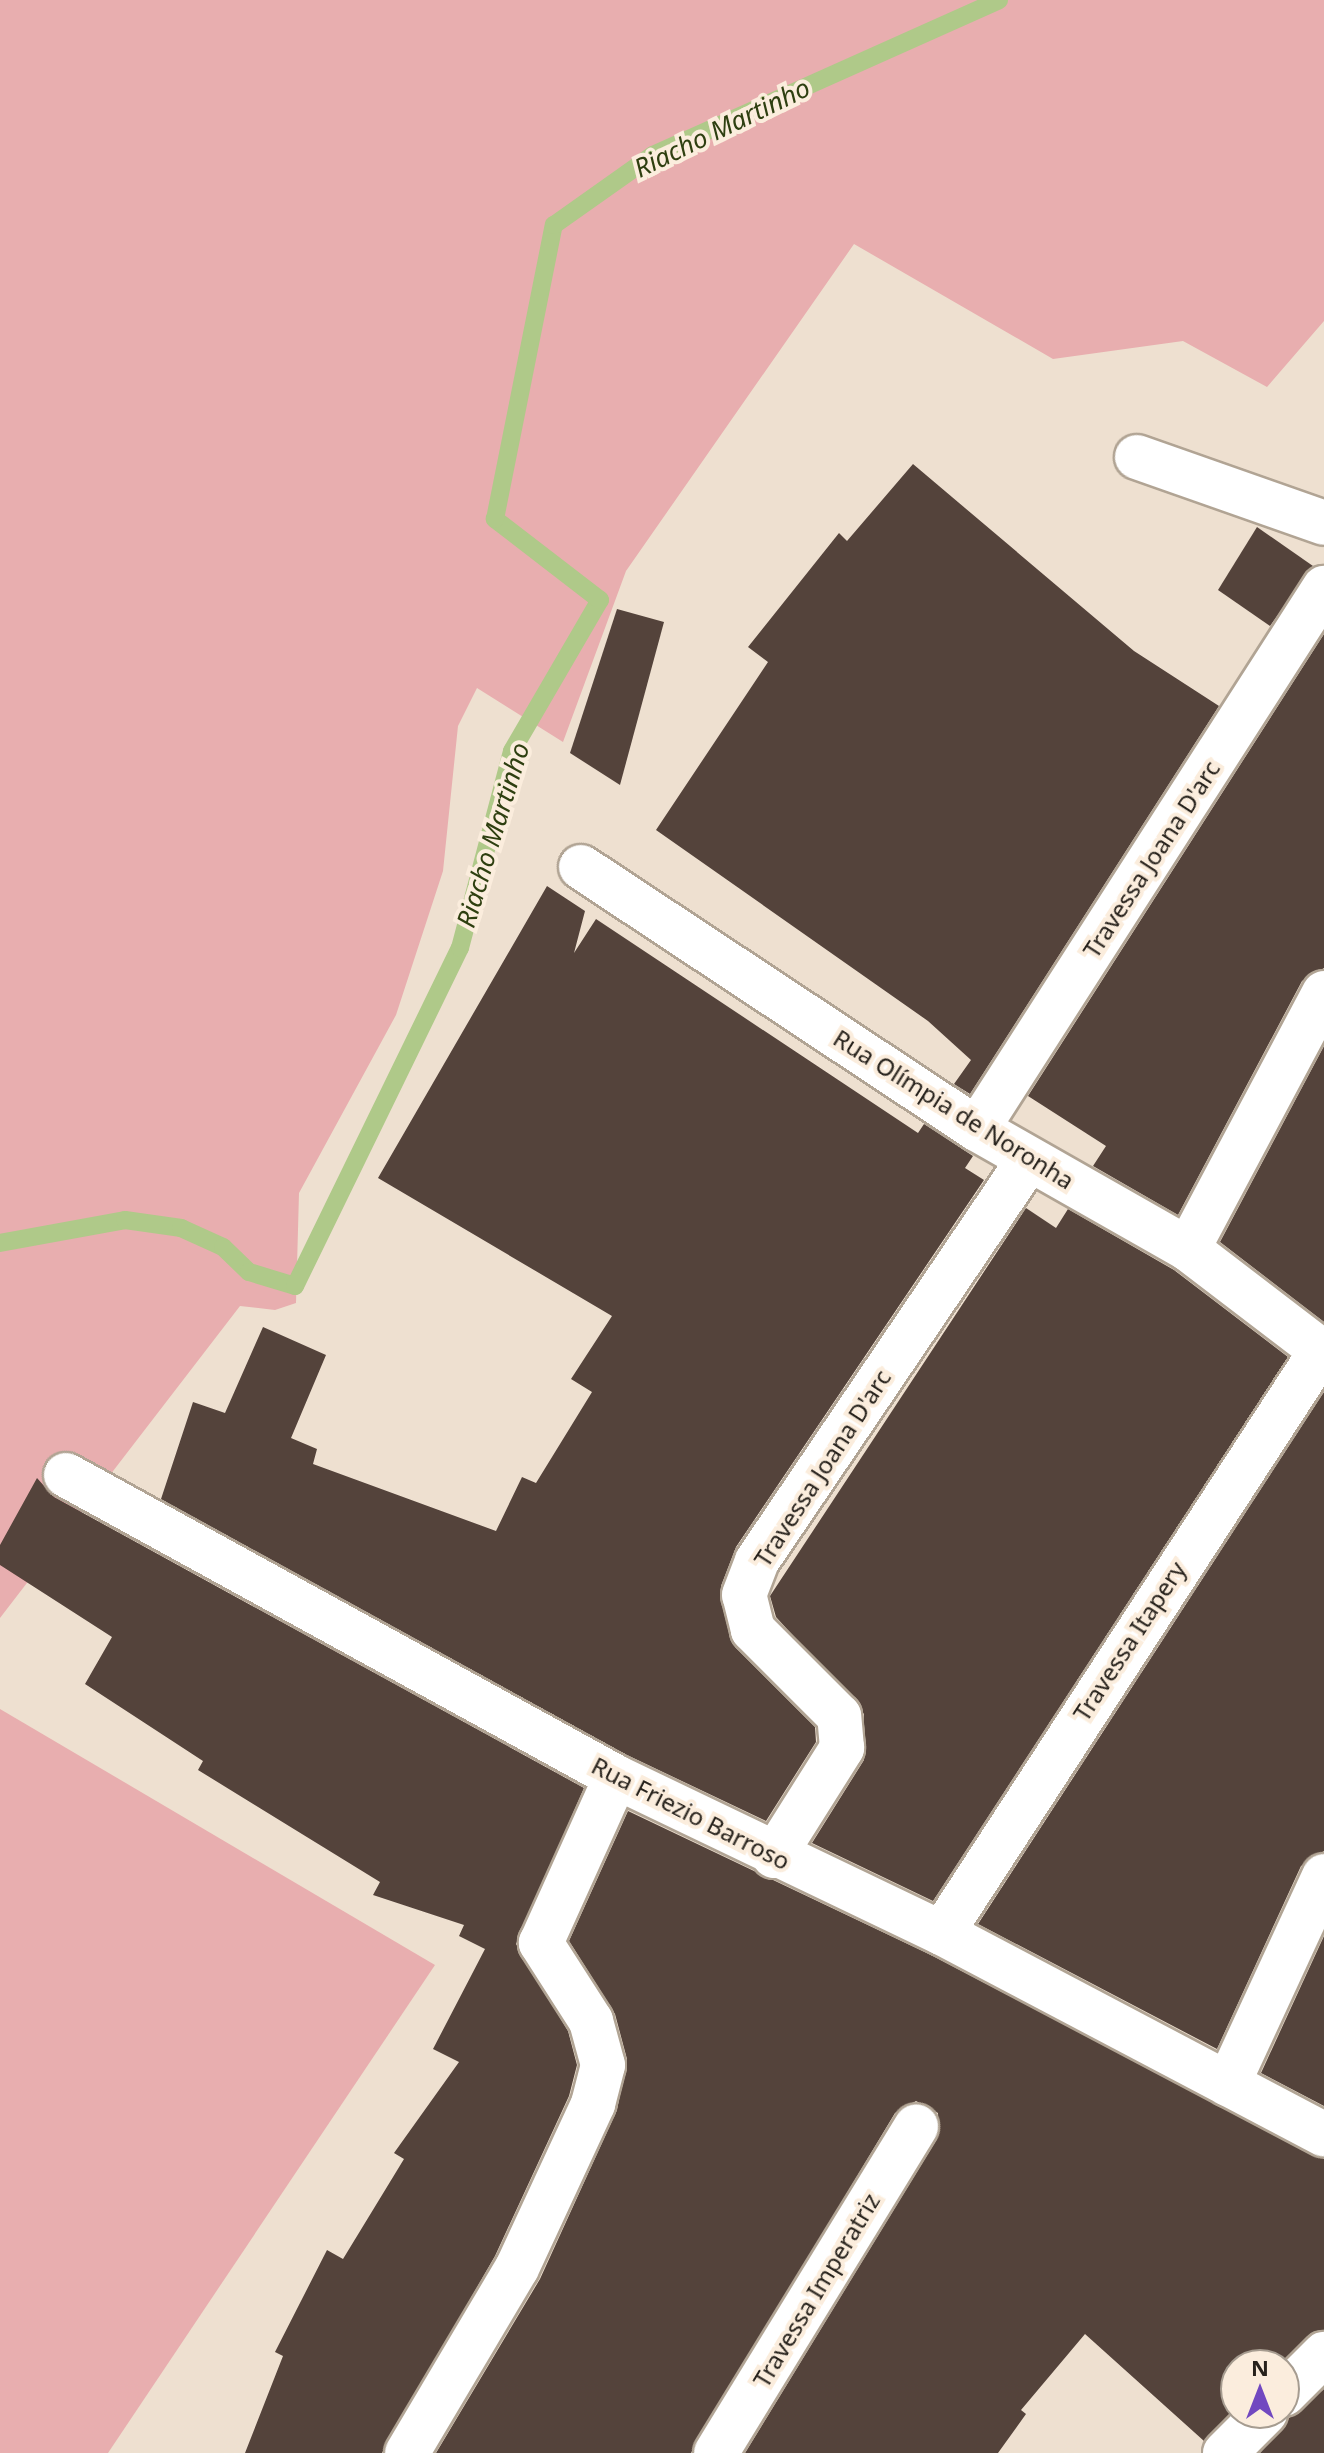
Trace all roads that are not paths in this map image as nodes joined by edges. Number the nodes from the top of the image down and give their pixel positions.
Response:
1 (1137, 457) dead end
2 (1324, 523) edge
3 (1324, 588) edge
4 (581, 867) dead end
5 (1324, 993) edge
6 (977, 1129) junction
7 (1028, 1160) junction
8 (1188, 1249) junction
9 (1323, 1352) edge
10 (66, 1475) dead end
11 (616, 1777) junction
12 (774, 1856) junction
13 (1324, 1876) edge
14 (942, 1933) junction
15 (1228, 2084) junction
16 (916, 2126) dead end
17 (1324, 2134) edge
18 (1324, 2354) edge
19 (1300, 2378) edge
20 (1249, 2429) edge
21 (412, 2443) edge
22 (716, 2453) edge
23 (1225, 2453) edge

1 - 2 street
3 - 6 street, Travessa Joana D'arc
4 - 6 street, Rua Olímpia de Noronha
5 - 8 street
6 - 7 street, Rua Olímpia de Noronha
7 - 8 street, Rua Olímpia de Noronha
7 - 12 street, Travessa Joana D'arc
8 - 9 street, Rua Olímpia de Noronha
9 - 14 street, Travessa Itapery
10 - 11 street, Rua Friezio Barroso
11 - 12 street, Rua Friezio Barroso
11 - 21 street
12 - 14 street, Rua Friezio Barroso
13 - 15 street
14 - 15 street, Rua Friezio Barroso
15 - 17 street, Rua Friezio Barroso
16 - 22 street, Travessa Imperatriz
18 - 19 street
20 - 23 street

